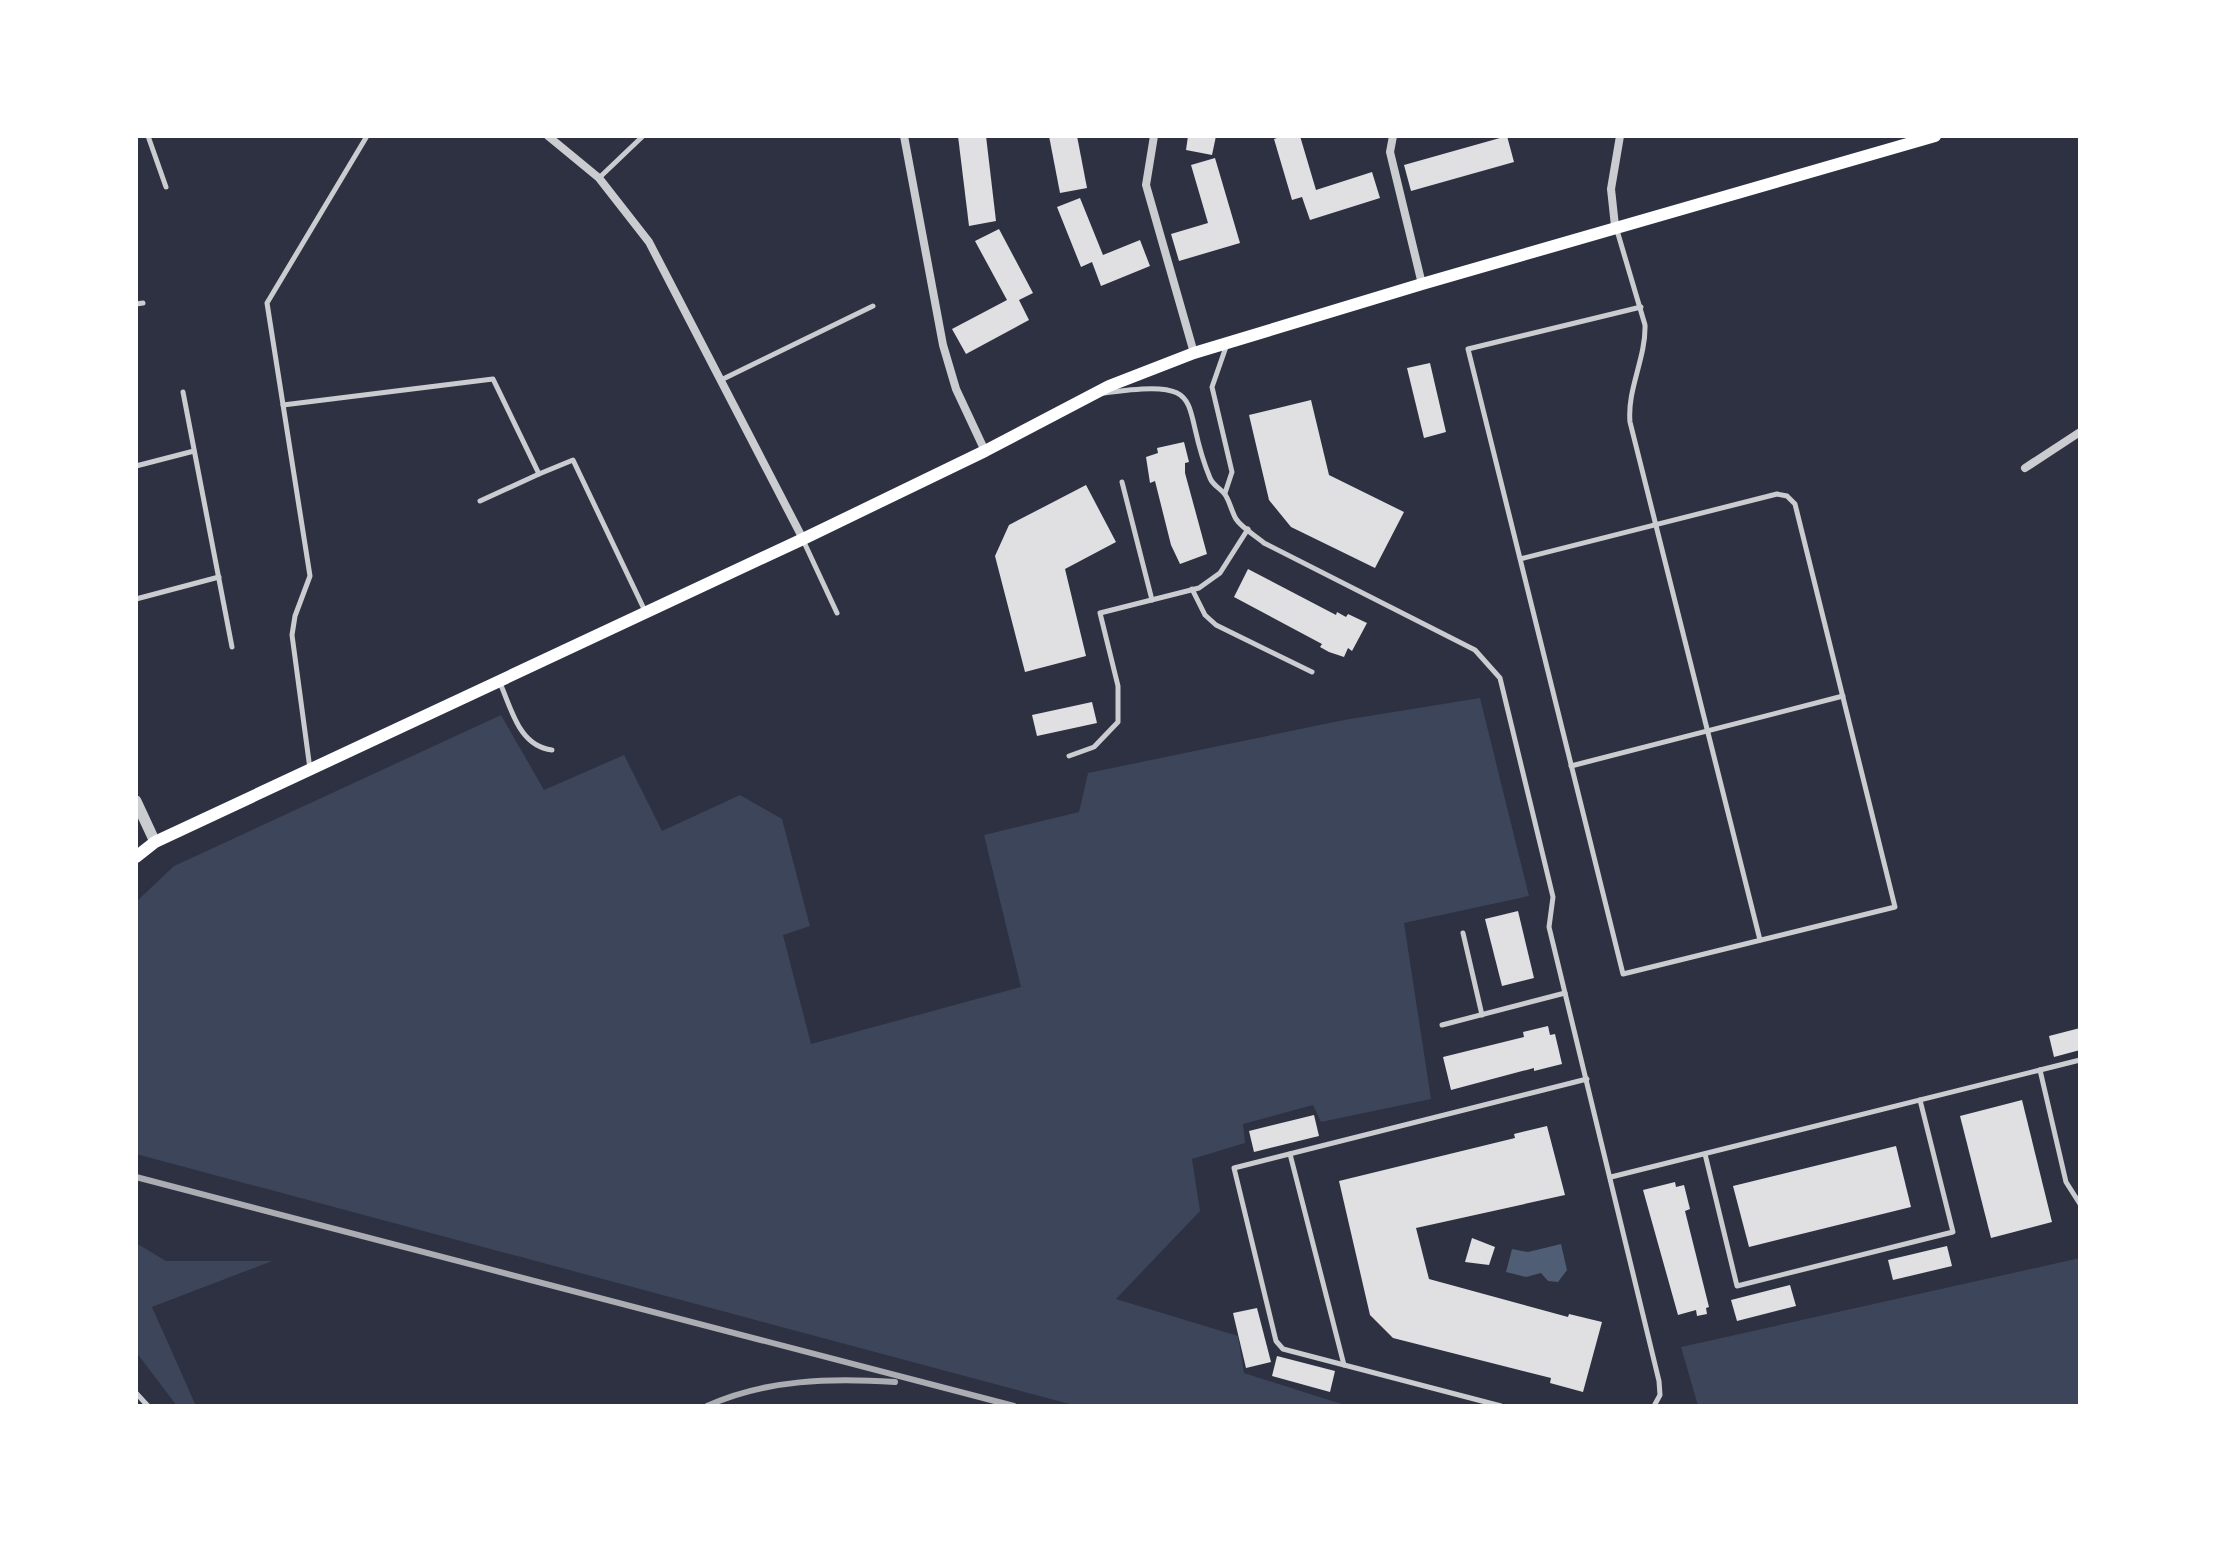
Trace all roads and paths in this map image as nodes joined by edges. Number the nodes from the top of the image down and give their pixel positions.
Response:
1 (148, 136) edge
2 (367, 136) edge
3 (548, 136) edge
4 (643, 136) edge
5 (904, 136) edge
6 (1154, 136) edge
7 (1393, 136) edge
8 (1620, 136) edge
9 (1935, 136) edge
10 (599, 178) junction
11 (166, 187) dead end
12 (1615, 226) junction
13 (1422, 284) junction
14 (873, 306) dead end
15 (1641, 307) junction
16 (1227, 343) junction
17 (1194, 353) junction
18 (721, 380) junction
19 (183, 392) dead end
20 (1093, 394) junction
21 (283, 405) junction
22 (2080, 432) edge
23 (194, 451) junction
24 (985, 451) junction
25 (136, 466) edge
26 (2025, 468) dead end
27 (539, 474) junction
28 (1122, 482) dead end
29 (1225, 493) junction
30 (480, 501) dead end
31 (1655, 525) junction
32 (1248, 529) junction
33 (803, 539) junction
34 (1520, 559) junction
35 (219, 577) junction
36 (1192, 589) junction
37 (136, 599) edge
38 (1152, 600) junction
39 (646, 612) junction
40 (837, 613) dead end
41 (232, 647) dead end
42 (1312, 672) dead end
43 (499, 681) junction
44 (1843, 696) junction
45 (1707, 731) junction
46 (552, 750) dead end
47 (1069, 756) dead end
48 (1571, 766) junction
49 (310, 770) junction
50 (136, 801) edge
51 (155, 842) junction
52 (136, 857) edge
53 (1463, 933) dead end
54 (1760, 940) junction
55 (1566, 993) junction
56 (1482, 1015) junction
57 (1442, 1025) dead end
58 (2080, 1060) edge
59 (2040, 1070) junction
60 (1587, 1079) junction
61 (1920, 1100) junction
62 (1290, 1154) junction
63 (1705, 1154) junction
64 (1611, 1177) junction
65 (2080, 1204) edge
66 (1344, 1365) junction
67 (136, 1393) edge
68 (148, 1406) edge
69 (1501, 1406) edge
70 (1654, 1406) edge

1 - 11 lane
2 - 21 lane
3 - 10 street
4 - 10 lane
5 - 24 street
6 - 17 street
7 - 13 street
8 - 12 street
9 - 12 main road
10 - 18 street
12 - 13 main road
12 - 15 lane
13 - 16 main road
14 - 18 lane
15 - 31 lane
15 - 34 lane
16 - 17 main road
16 - 29 lane
17 - 20 main road
18 - 33 street
19 - 23 lane
20 - 24 main road
20 - 29 lane
21 - 27 lane
21 - 49 lane
22 - 26 street
23 - 25 lane
23 - 35 lane
24 - 33 main road
27 - 30 lane
27 - 39 lane
28 - 38 lane
29 - 32 lane
31 - 34 lane
31 - 44 lane
31 - 45 lane
32 - 36 lane
32 - 55 lane
33 - 39 main road
33 - 40 lane
34 - 48 lane
35 - 37 lane
35 - 41 lane
36 - 38 lane
36 - 42 lane
38 - 47 lane
39 - 43 main road
43 - 46 lane
43 - 49 main road
44 - 45 lane
44 - 54 lane
45 - 48 lane
45 - 54 lane
48 - 54 lane
49 - 51 main road
50 - 51 street
51 - 52 main road
53 - 56 lane
55 - 56 lane
55 - 60 lane
56 - 57 lane
58 - 59 lane
59 - 61 lane
59 - 65 lane
60 - 62 lane
60 - 64 lane
61 - 63 lane
61 - 63 lane
62 - 66 lane
62 - 66 lane
63 - 64 lane
64 - 70 lane
66 - 69 lane
67 - 68 lane

